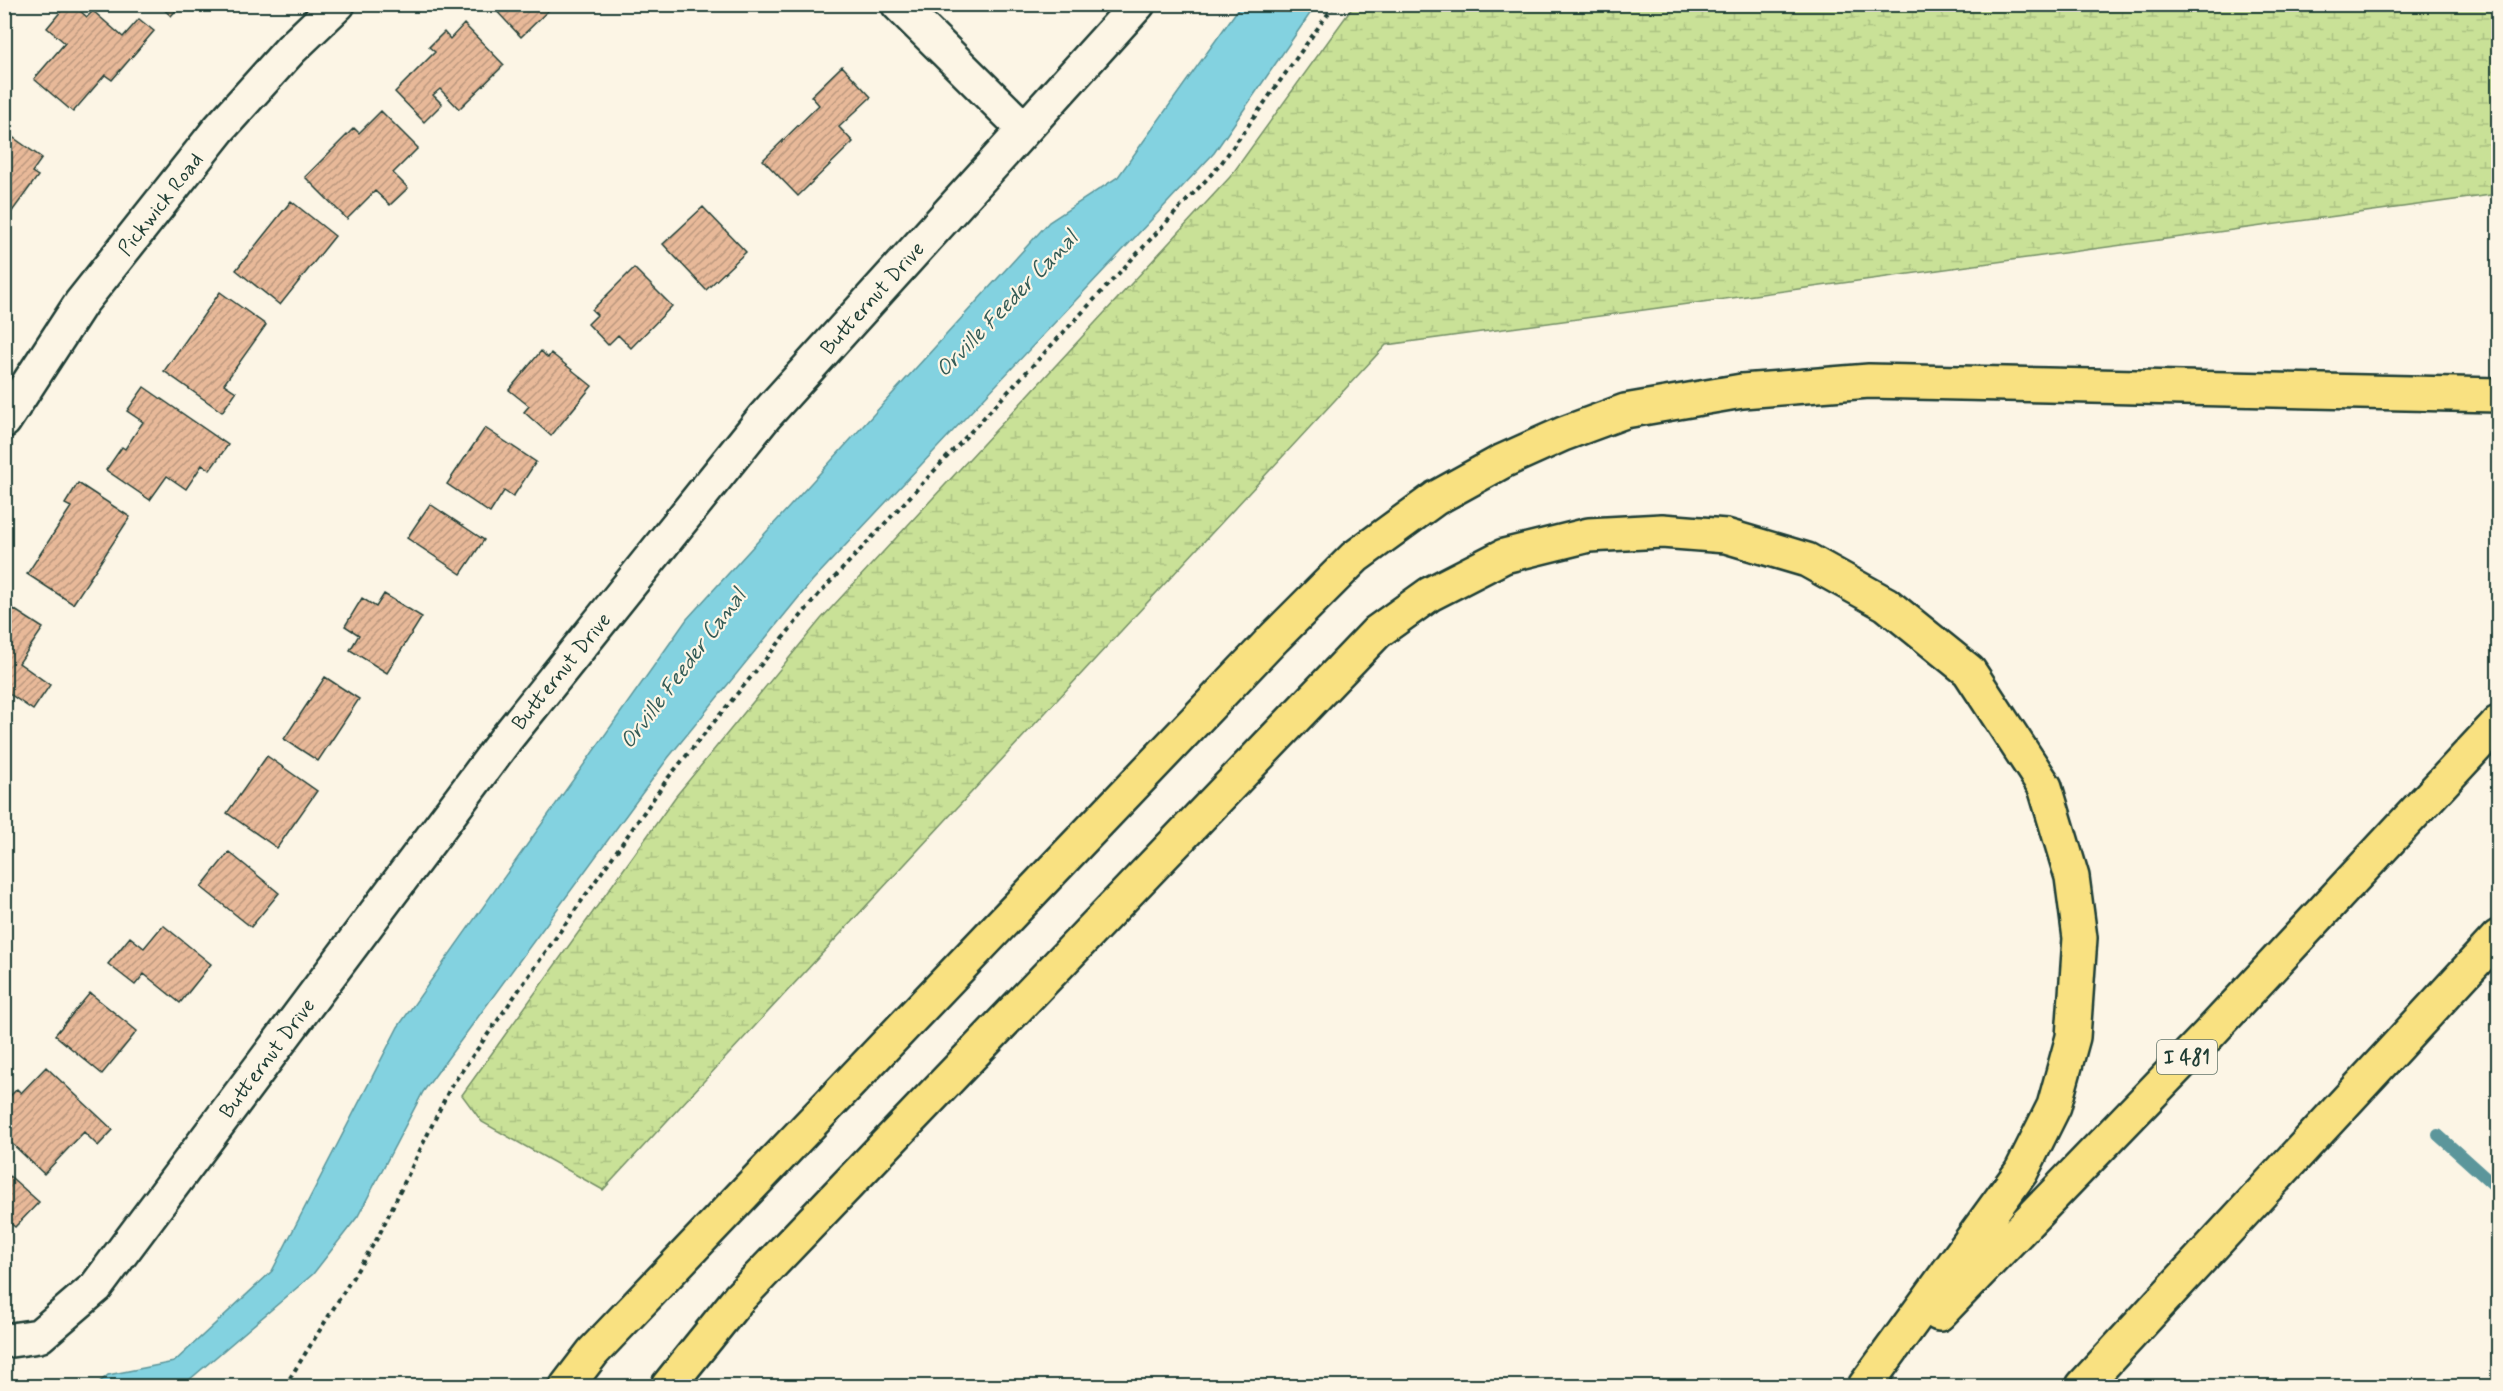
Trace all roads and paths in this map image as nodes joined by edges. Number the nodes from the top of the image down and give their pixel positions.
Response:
1 (338, 4) edge
2 (898, 4) edge
3 (1138, 4) edge
4 (1335, 4) edge
5 (1024, 129) junction
6 (2499, 395) edge
7 (4, 422) edge
8 (2499, 723) edge
9 (2499, 937) edge
10 (4, 1341) edge
11 (285, 1386) edge
12 (567, 1386) edge
13 (669, 1386) edge
14 (1867, 1386) edge
15 (2083, 1386) edge

1 - 7 street, Pickwick Road
2 - 5 street
3 - 5 street, Butternut Drive
4 - 11 path
5 - 10 street, Butternut Drive
6 - 12 highway
8 - 14 highway, I 481
9 - 15 highway
13 - 14 highway

